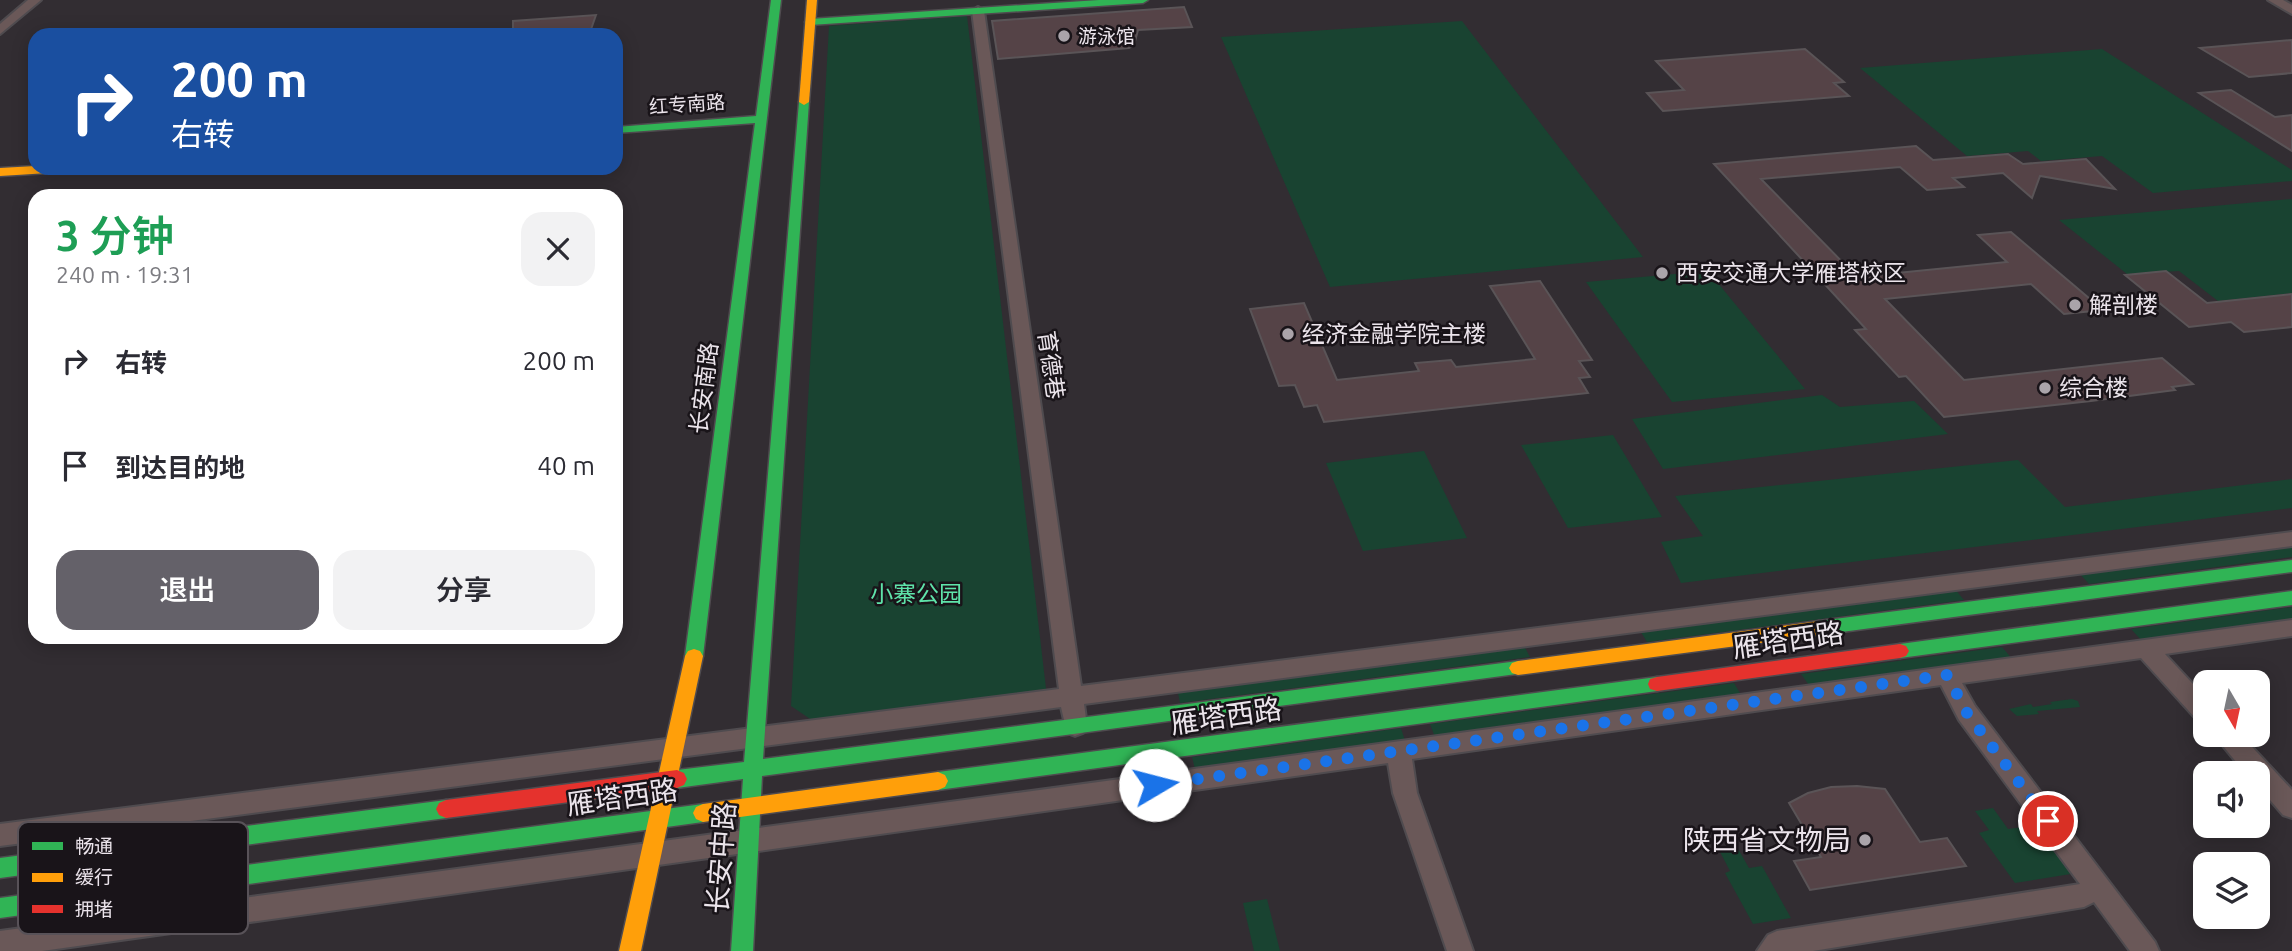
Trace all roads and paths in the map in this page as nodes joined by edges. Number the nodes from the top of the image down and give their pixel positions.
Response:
1 (35, 0) edge
2 (776, 0) edge
3 (812, 0) edge
4 (1143, 0) edge
5 (2274, 0) edge
6 (2292, 9) edge
7 (978, 11) junction
8 (810, 22) junction
9 (0, 30) edge
10 (761, 120) junction
11 (623, 130) edge
12 (28, 171) edge
13 (0, 173) edge
14 (2292, 539) edge
15 (2292, 566) edge
16 (2292, 598) edge
17 (2292, 628) edge
18 (2146, 648) junction
19 (1947, 675) junction
20 (1070, 697) junction
21 (2193, 700) edge
22 (1075, 726) junction
23 (754, 738) junction
24 (2237, 747) edge
25 (678, 748) junction
26 (1400, 751) junction
27 (753, 768) junction
28 (670, 779) junction
29 (750, 807) junction
30 (2292, 807) edge
31 (660, 819) junction
32 (101, 822) edge
33 (18, 833) edge
34 (0, 835) edge
35 (248, 835) edge
36 (749, 841) junction
37 (652, 854) junction
38 (18, 866) edge
39 (0, 868) edge
40 (248, 875) edge
41 (2084, 895) dead end
42 (18, 906) edge
43 (0, 908) edge
44 (248, 910) edge
45 (72, 934) edge
46 (0, 944) edge
47 (630, 951) edge
48 (741, 951) edge
49 (1460, 951) edge
50 (1770, 951) edge
51 (2146, 951) edge

1 - 9 street
2 - 10 main road, 长安南路
3 - 8 main road
4 - 7 main road
5 - 6 street
7 - 8 main road
7 - 20 street, 育德巷
8 - 23 main road
10 - 11 main road, 红专南路
10 - 25 main road, 长安南路
12 - 13 main road
14 - 20 street
15 - 22 main road, 雁塔西路
16 - 29 main road, 雁塔西路
17 - 18 street
18 - 19 street
18 - 21 street
19 - 26 street
19 - 51 street
20 - 22 street, 育德巷
20 - 23 street
22 - 27 main road, 雁塔西路
23 - 25 street
23 - 27 main road
24 - 30 street
25 - 28 main road, 长安南路
25 - 32 street
26 - 36 street
26 - 49 street
27 - 28 main road, 雁塔西路
27 - 29 main road, 长安中路
28 - 31 main road
28 - 35 main road, 雁塔西路
29 - 31 main road, 雁塔西路
29 - 36 main road, 长安中路
31 - 37 main road
31 - 40 main road, 雁塔西路
33 - 34 street
36 - 37 street
36 - 48 main road, 长安中路
37 - 44 street
37 - 47 main road
38 - 39 main road, 雁塔西路
41 - 50 street
42 - 43 main road, 雁塔西路
45 - 46 street

